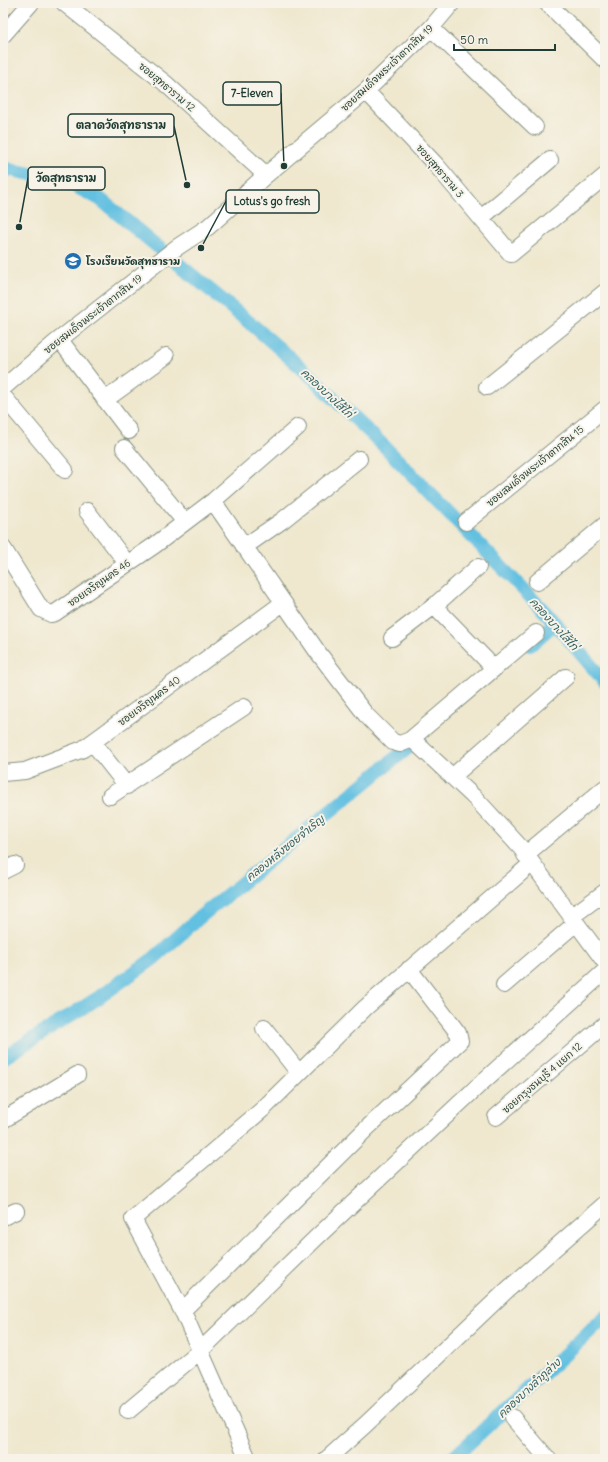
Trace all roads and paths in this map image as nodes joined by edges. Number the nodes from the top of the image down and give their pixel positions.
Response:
1 (31, 3) edge
2 (64, 3) edge
3 (547, 3) edge
4 (447, 5) edge
5 (431, 28) junction
6 (3, 35) edge
7 (605, 60) edge
8 (366, 91) junction
9 (535, 127) dead end
10 (550, 160) dead end
11 (266, 175) junction
12 (605, 176) edge
13 (481, 218) junction
14 (605, 292) edge
15 (60, 340) junction
16 (166, 356) dead end
17 (487, 387) dead end
18 (3, 388) edge
19 (3, 396) edge
20 (105, 400) junction
21 (605, 409) edge
22 (298, 427) dead end
23 (129, 431) dead end
24 (124, 448) dead end
25 (359, 459) dead end
26 (65, 470) dead end
27 (213, 501) junction
28 (87, 511) dead end
29 (184, 522) junction
30 (466, 522) dead end
31 (605, 525) edge
32 (244, 547) junction
33 (3, 548) edge
34 (127, 563) junction
35 (478, 567) dead end
36 (537, 582) dead end
37 (283, 603) junction
38 (434, 606) junction
39 (536, 633) dead end
40 (392, 638) dead end
41 (494, 668) junction
42 (566, 677) dead end
43 (244, 707) dead end
44 (93, 742) junction
45 (415, 744) junction
46 (3, 773) edge
47 (452, 777) junction
48 (127, 786) junction
49 (605, 788) edge
50 (110, 796) dead end
51 (528, 860) junction
52 (605, 892) edge
53 (573, 920) junction
54 (605, 963) edge
55 (409, 969) junction
56 (504, 985) dead end
57 (605, 1024) edge
58 (264, 1028) dead end
59 (299, 1073) junction
60 (77, 1075) dead end
61 (496, 1117) dead end
62 (3, 1120) edge
63 (605, 1204) edge
64 (182, 1311) junction
65 (201, 1350) junction
66 (128, 1411) dead end
67 (512, 1417) dead end
68 (248, 1459) edge
69 (327, 1459) edge
70 (548, 1459) edge

1 - 6 street
2 - 11 street, ซอยสุทธาราม 12
3 - 7 street
4 - 5 street, ซอยสมเด็จพระเจ้าตากสิน 19
5 - 8 street, ซอยสมเด็จพระเจ้าตากสิน 19
5 - 9 street
8 - 11 street, ซอยสมเด็จพระเจ้าตากสิน 19
8 - 13 street, ซอยสุทธาราม 3
10 - 13 street
11 - 15 street, ซอยสมเด็จพระเจ้าตากสิน 19
12 - 13 street, ซอยสุทธาราม 3
14 - 17 street
15 - 18 street, ซอยสมเด็จพระเจ้าตากสิน 19
15 - 20 street
16 - 20 street
19 - 26 street
20 - 23 street
21 - 30 street, ซอยสมเด็จพระเจ้าตากสิน 15
22 - 27 street, ซอยเจริญนคร 46
24 - 29 street
25 - 32 street
27 - 29 street, ซอยเจริญนคร 46
27 - 32 street
28 - 34 street
29 - 34 street, ซอยเจริญนคร 46
31 - 36 street
32 - 37 street
33 - 34 street, ซอยเจริญนคร 46
35 - 38 street
37 - 44 street, ซอยเจริญนคร 40
37 - 45 street
38 - 40 street
38 - 41 street
39 - 41 street
41 - 45 street
42 - 47 street
43 - 48 street
44 - 46 street, ซอยเจริญนคร 40
44 - 48 street
45 - 47 street
47 - 51 street
48 - 50 street
49 - 51 street
51 - 53 street
51 - 55 street
52 - 53 street
53 - 54 street
53 - 56 street
54 - 65 street
55 - 59 street
55 - 64 street
57 - 61 street, ซอยกรุงธนบุรี 4 แยก 12
58 - 59 street
59 - 64 street
60 - 62 street
63 - 69 street
64 - 65 street
65 - 66 street
65 - 68 street
67 - 70 street

